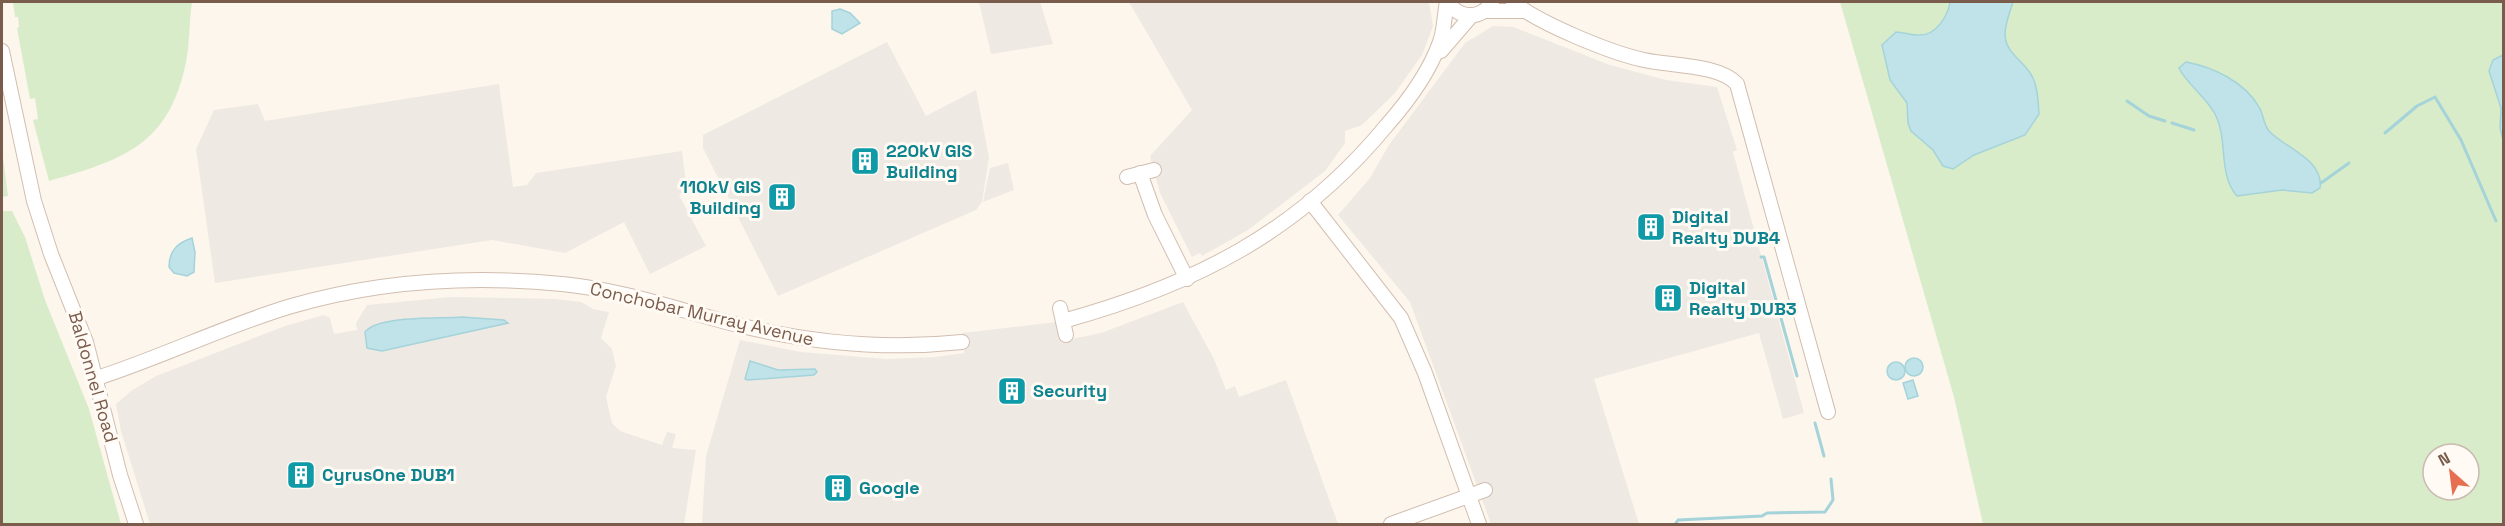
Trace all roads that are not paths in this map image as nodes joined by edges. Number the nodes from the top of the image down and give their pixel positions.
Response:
1 (1447, 2) edge
2 (1513, 2) edge
3 (1483, 9) edge
4 (1524, 11) junction
5 (2, 51) edge
6 (1434, 59) junction
7 (1140, 173) dead end
8 (1310, 201) junction
9 (1187, 279) junction
10 (1066, 335) dead end
11 (962, 342) dead end
12 (97, 378) junction
13 (1828, 412) dead end
14 (1485, 490) dead end
15 (1468, 496) junction
16 (136, 525) edge
17 (1391, 525) edge
18 (1479, 525) edge

1 - 3 street
1 - 6 street
2 - 4 street
3 - 4 street
3 - 6 street
4 - 13 street
5 - 12 street, Baldonnel Road
6 - 8 street
7 - 9 street
8 - 9 street
8 - 15 street
9 - 10 street
11 - 12 street, Conchobar Murray Avenue
12 - 16 street, Baldonnel Road
14 - 15 street
15 - 17 street
15 - 18 street

